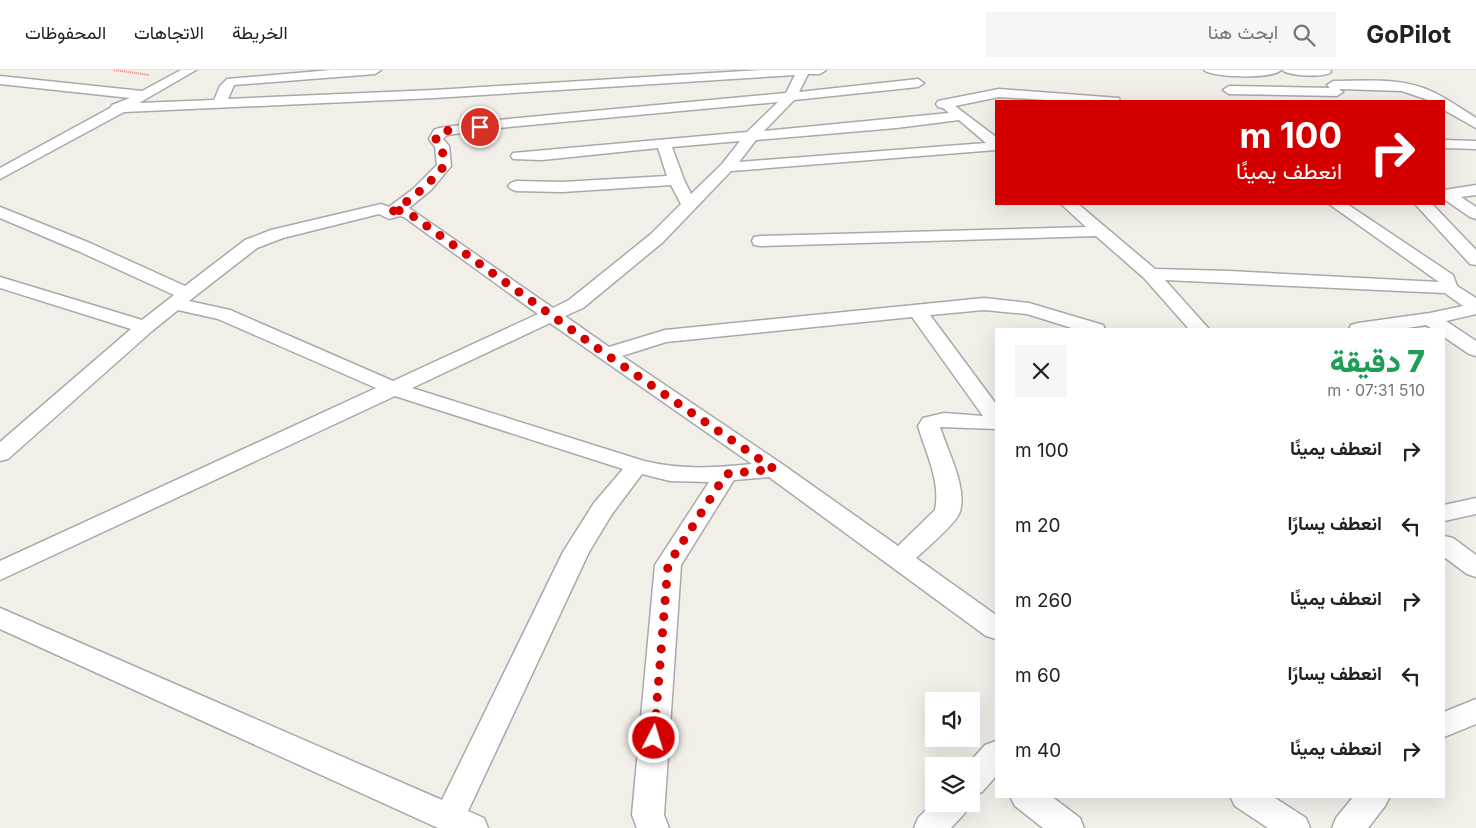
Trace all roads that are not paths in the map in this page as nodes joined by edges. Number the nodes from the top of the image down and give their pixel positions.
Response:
1 (190, 70) edge
2 (375, 70) edge
3 (903, 70) edge
4 (1274, 70) edge
5 (1288, 70) edge
6 (811, 71) edge
7 (1216, 71) edge
8 (1325, 71) edge
9 (0, 80) edge
10 (918, 83) junction
11 (1229, 90) junction
12 (1338, 92) edge
13 (141, 95) junction
14 (791, 96) junction
15 (1100, 100) edge
16 (1238, 100) edge
17 (1438, 100) edge
18 (220, 102) junction
19 (943, 104) junction
20 (1445, 104) edge
21 (117, 108) junction
22 (658, 110) junction
23 (962, 116) junction
24 (1470, 116) edge
25 (574, 117) junction
26 (1445, 117) edge
27 (1476, 124) edge
28 (752, 135) junction
29 (673, 142) junction
30 (995, 144) edge
31 (1445, 144) edge
32 (995, 145) edge
33 (1476, 145) edge
34 (592, 151) junction
35 (518, 156) dead end
36 (727, 167) junction
37 (0, 174) edge
38 (676, 180) junction
39 (516, 186) dead end
40 (1476, 190) edge
41 (1445, 194) edge
42 (1070, 205) edge
43 (1338, 205) edge
44 (1424, 205) edge
45 (689, 206) junction
46 (0, 212) edge
47 (389, 214) junction
48 (1476, 214) edge
49 (1100, 231) junction
50 (760, 241) dead end
51 (1476, 260) edge
52 (1150, 274) junction
53 (0, 282) edge
54 (1449, 288) junction
55 (181, 299) junction
56 (1476, 307) edge
57 (917, 310) junction
58 (551, 315) junction
59 (1430, 319) junction
60 (145, 327) junction
61 (1093, 328) edge
62 (1199, 328) edge
63 (1365, 328) edge
64 (1443, 328) edge
65 (1445, 329) edge
66 (1476, 350) edge
67 (607, 355) junction
68 (393, 388) junction
69 (995, 418) edge
70 (995, 423) edge
71 (0, 454) edge
72 (637, 466) junction
73 (774, 469) junction
74 (726, 474) junction
75 (1476, 506) edge
76 (1445, 513) edge
77 (1445, 545) edge
78 (899, 560) junction
79 (1476, 568) edge
80 (0, 572) edge
81 (0, 618) edge
82 (995, 628) edge
83 (1476, 711) edge
84 (1445, 725) edge
85 (1029, 798) edge
86 (1249, 798) edge
87 (1372, 798) edge
88 (945, 812) edge
89 (460, 823) edge
90 (653, 828) edge
91 (930, 828) edge
92 (1068, 828) edge
93 (1294, 828) edge
94 (1348, 828) edge

1 - 13 street
2 - 18 street
3 - 10 street
4 - 7 street
5 - 8 street
6 - 14 street
6 - 18 street
7 - 11 street
8 - 12 street
9 - 13 street
10 - 14 street
10 - 19 street
11 - 12 street
11 - 16 street
12 - 17 street
13 - 21 street
14 - 22 street
14 - 28 street
15 - 19 street
18 - 21 street
19 - 23 street
20 - 24 street
21 - 37 street
22 - 25 street
22 - 29 street
23 - 28 street
23 - 30 street
24 - 26 street
24 - 27 street
25 - 34 street
25 - 47 street
28 - 29 street
28 - 36 street
29 - 34 street
29 - 38 street
31 - 33 street
32 - 36 street
34 - 35 street
36 - 45 street
38 - 39 street
38 - 45 street
40 - 41 street
41 - 48 street
42 - 49 street
43 - 54 street
44 - 51 street
45 - 58 street
46 - 55 street
47 - 55 street
47 - 58 street
49 - 50 street
49 - 52 street
52 - 54 street
52 - 62 street
53 - 60 street
54 - 56 street
55 - 60 street
55 - 68 street
56 - 59 street
57 - 61 street
57 - 67 street
57 - 69 street
58 - 67 street
58 - 68 street
59 - 63 street
59 - 64 street
60 - 71 street
65 - 66 street
67 - 73 street
68 - 72 street
68 - 80 street
70 - 78 street
72 - 74 street
72 - 89 street
73 - 74 street
73 - 78 street
74 - 90 street
75 - 76 street
77 - 79 street
78 - 82 street
81 - 89 street
83 - 84 street
85 - 92 street
86 - 93 street
87 - 94 street
88 - 91 street

